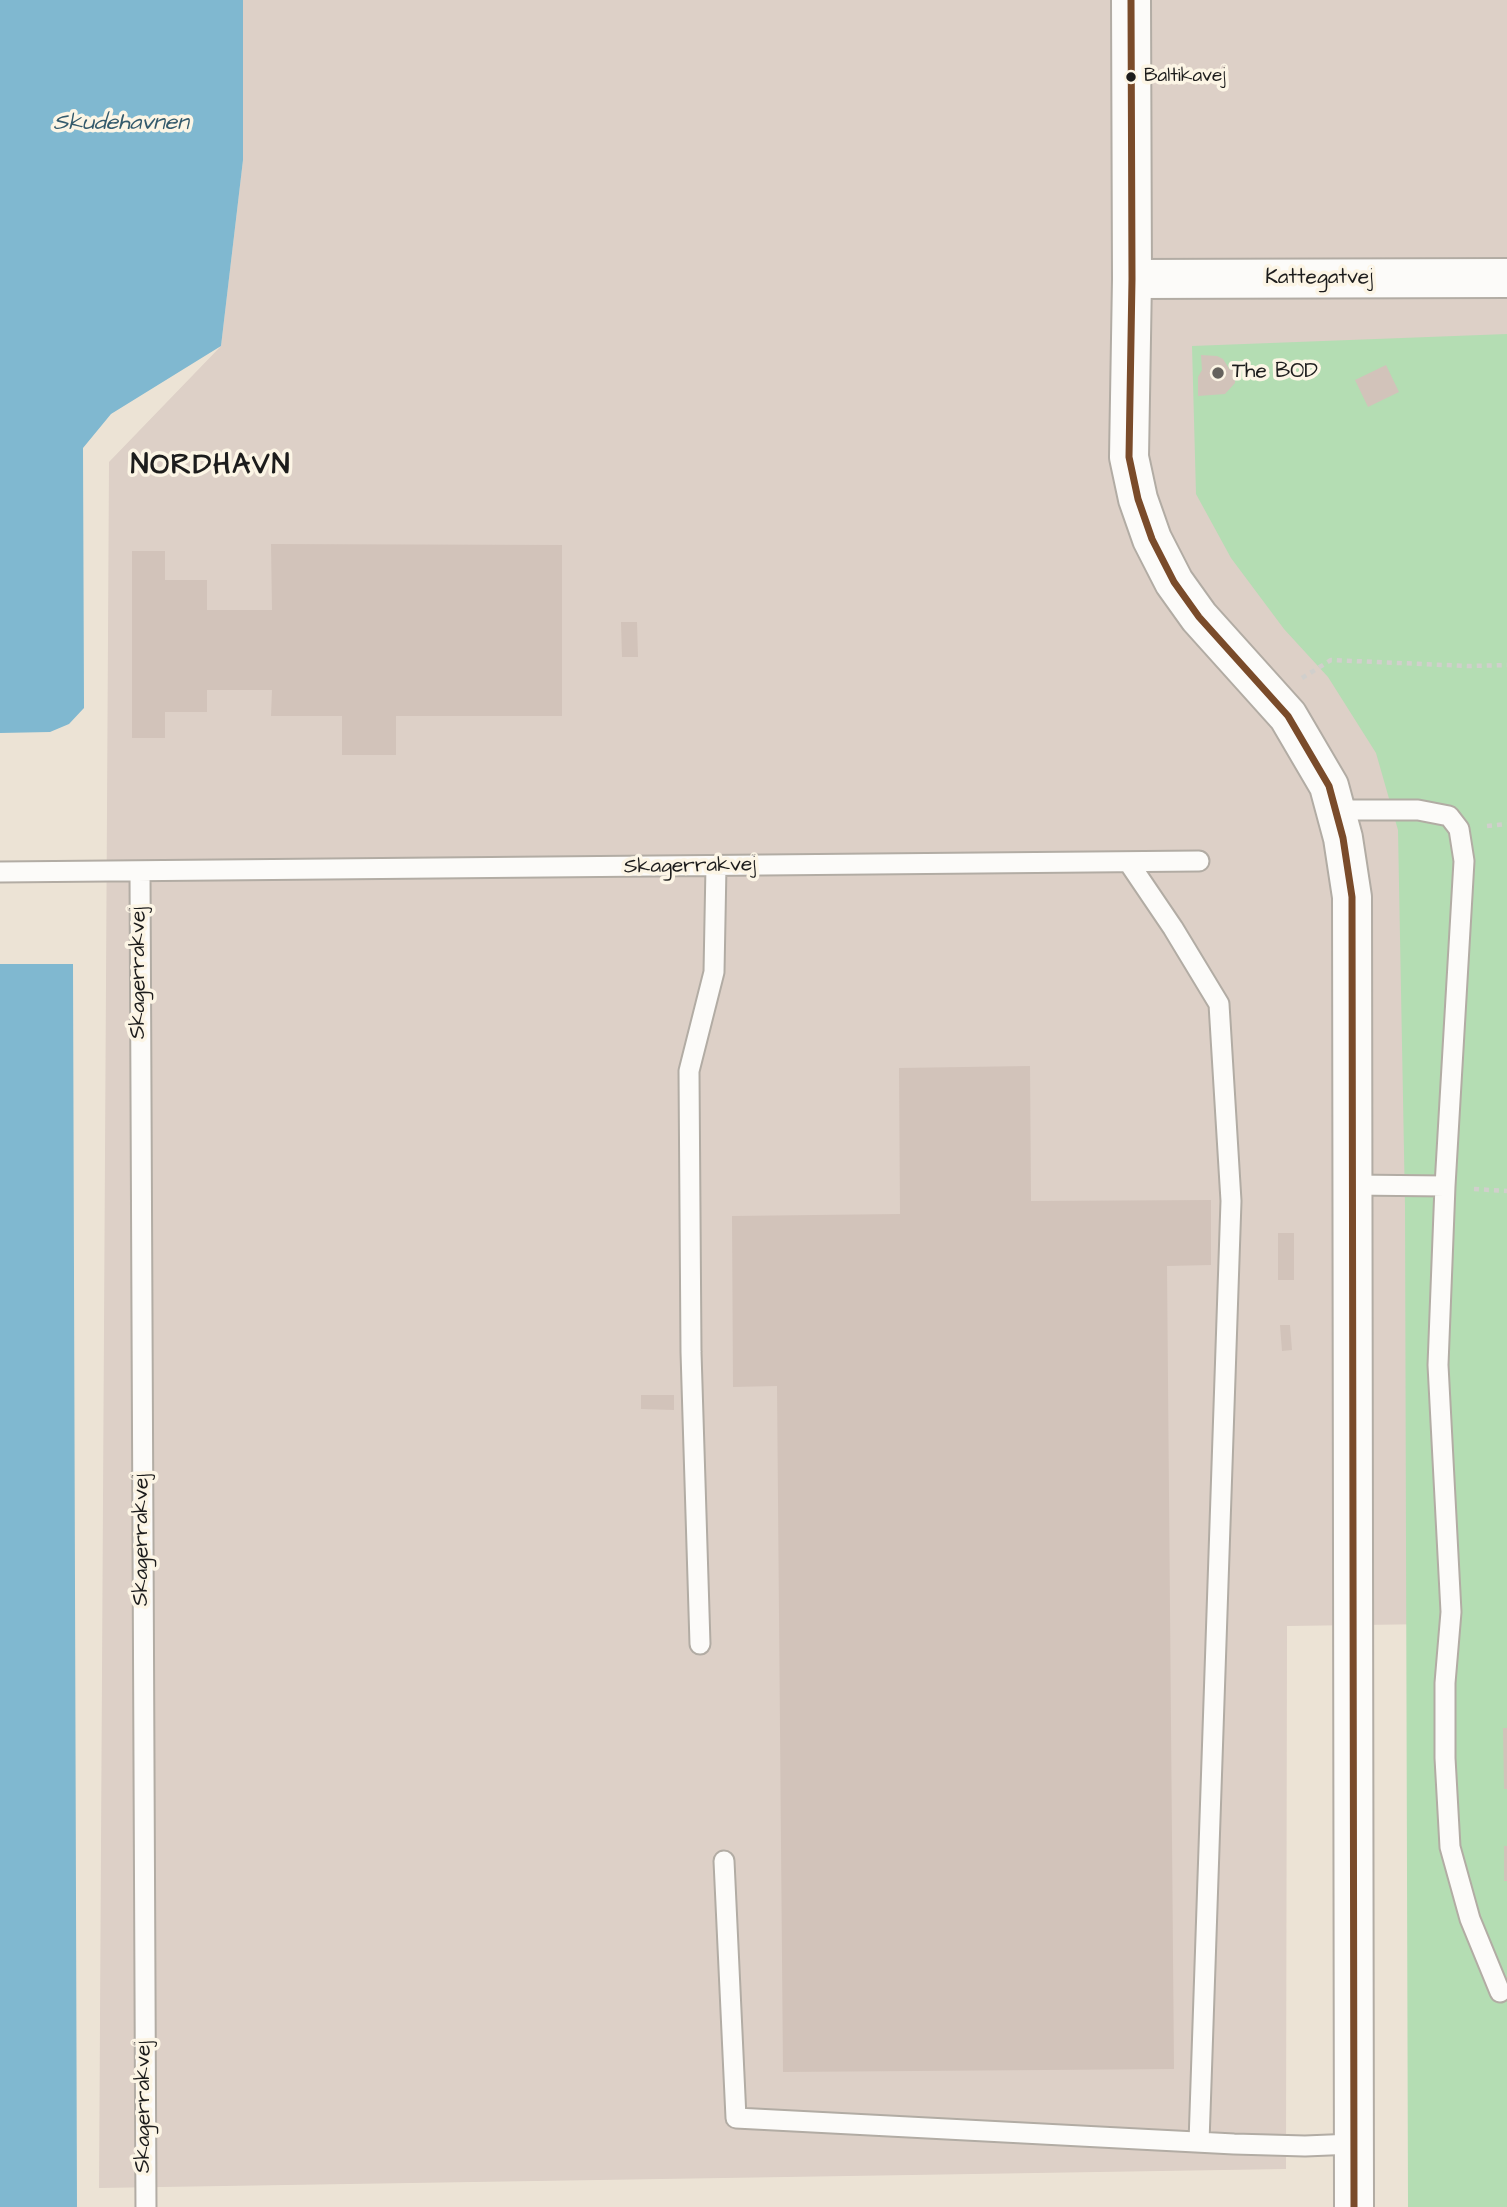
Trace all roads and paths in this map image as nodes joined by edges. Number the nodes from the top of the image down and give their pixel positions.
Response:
1 (1131, 0) edge
2 (1507, 278) edge
3 (1132, 279) junction
4 (1507, 665) edge
5 (1271, 697) junction
6 (1335, 810) junction
7 (1199, 862) dead end
8 (1129, 863) junction
9 (716, 866) junction
10 (0, 872) edge
11 (139, 872) junction
12 (1353, 1185) junction
13 (1445, 1186) junction
14 (699, 1644) dead end
15 (724, 1861) dead end
16 (1500, 1992) dead end
17 (1199, 2142) junction
18 (1354, 2144) junction
19 (146, 2207) edge
20 (1354, 2207) edge

1 - 3 street
2 - 3 street, Kattegatvej
3 - 5 street
4 - 5 path
5 - 6 street
6 - 12 street
6 - 13 lane
7 - 8 lane, Skagerrakvej
8 - 9 lane, Skagerrakvej
8 - 17 lane
9 - 11 lane, Skagerrakvej
9 - 14 lane
10 - 11 lane, Skagerrakvej
11 - 19 lane, Skagerrakvej
12 - 13 lane
12 - 18 street
13 - 16 lane
15 - 17 lane
17 - 18 lane
18 - 20 street

